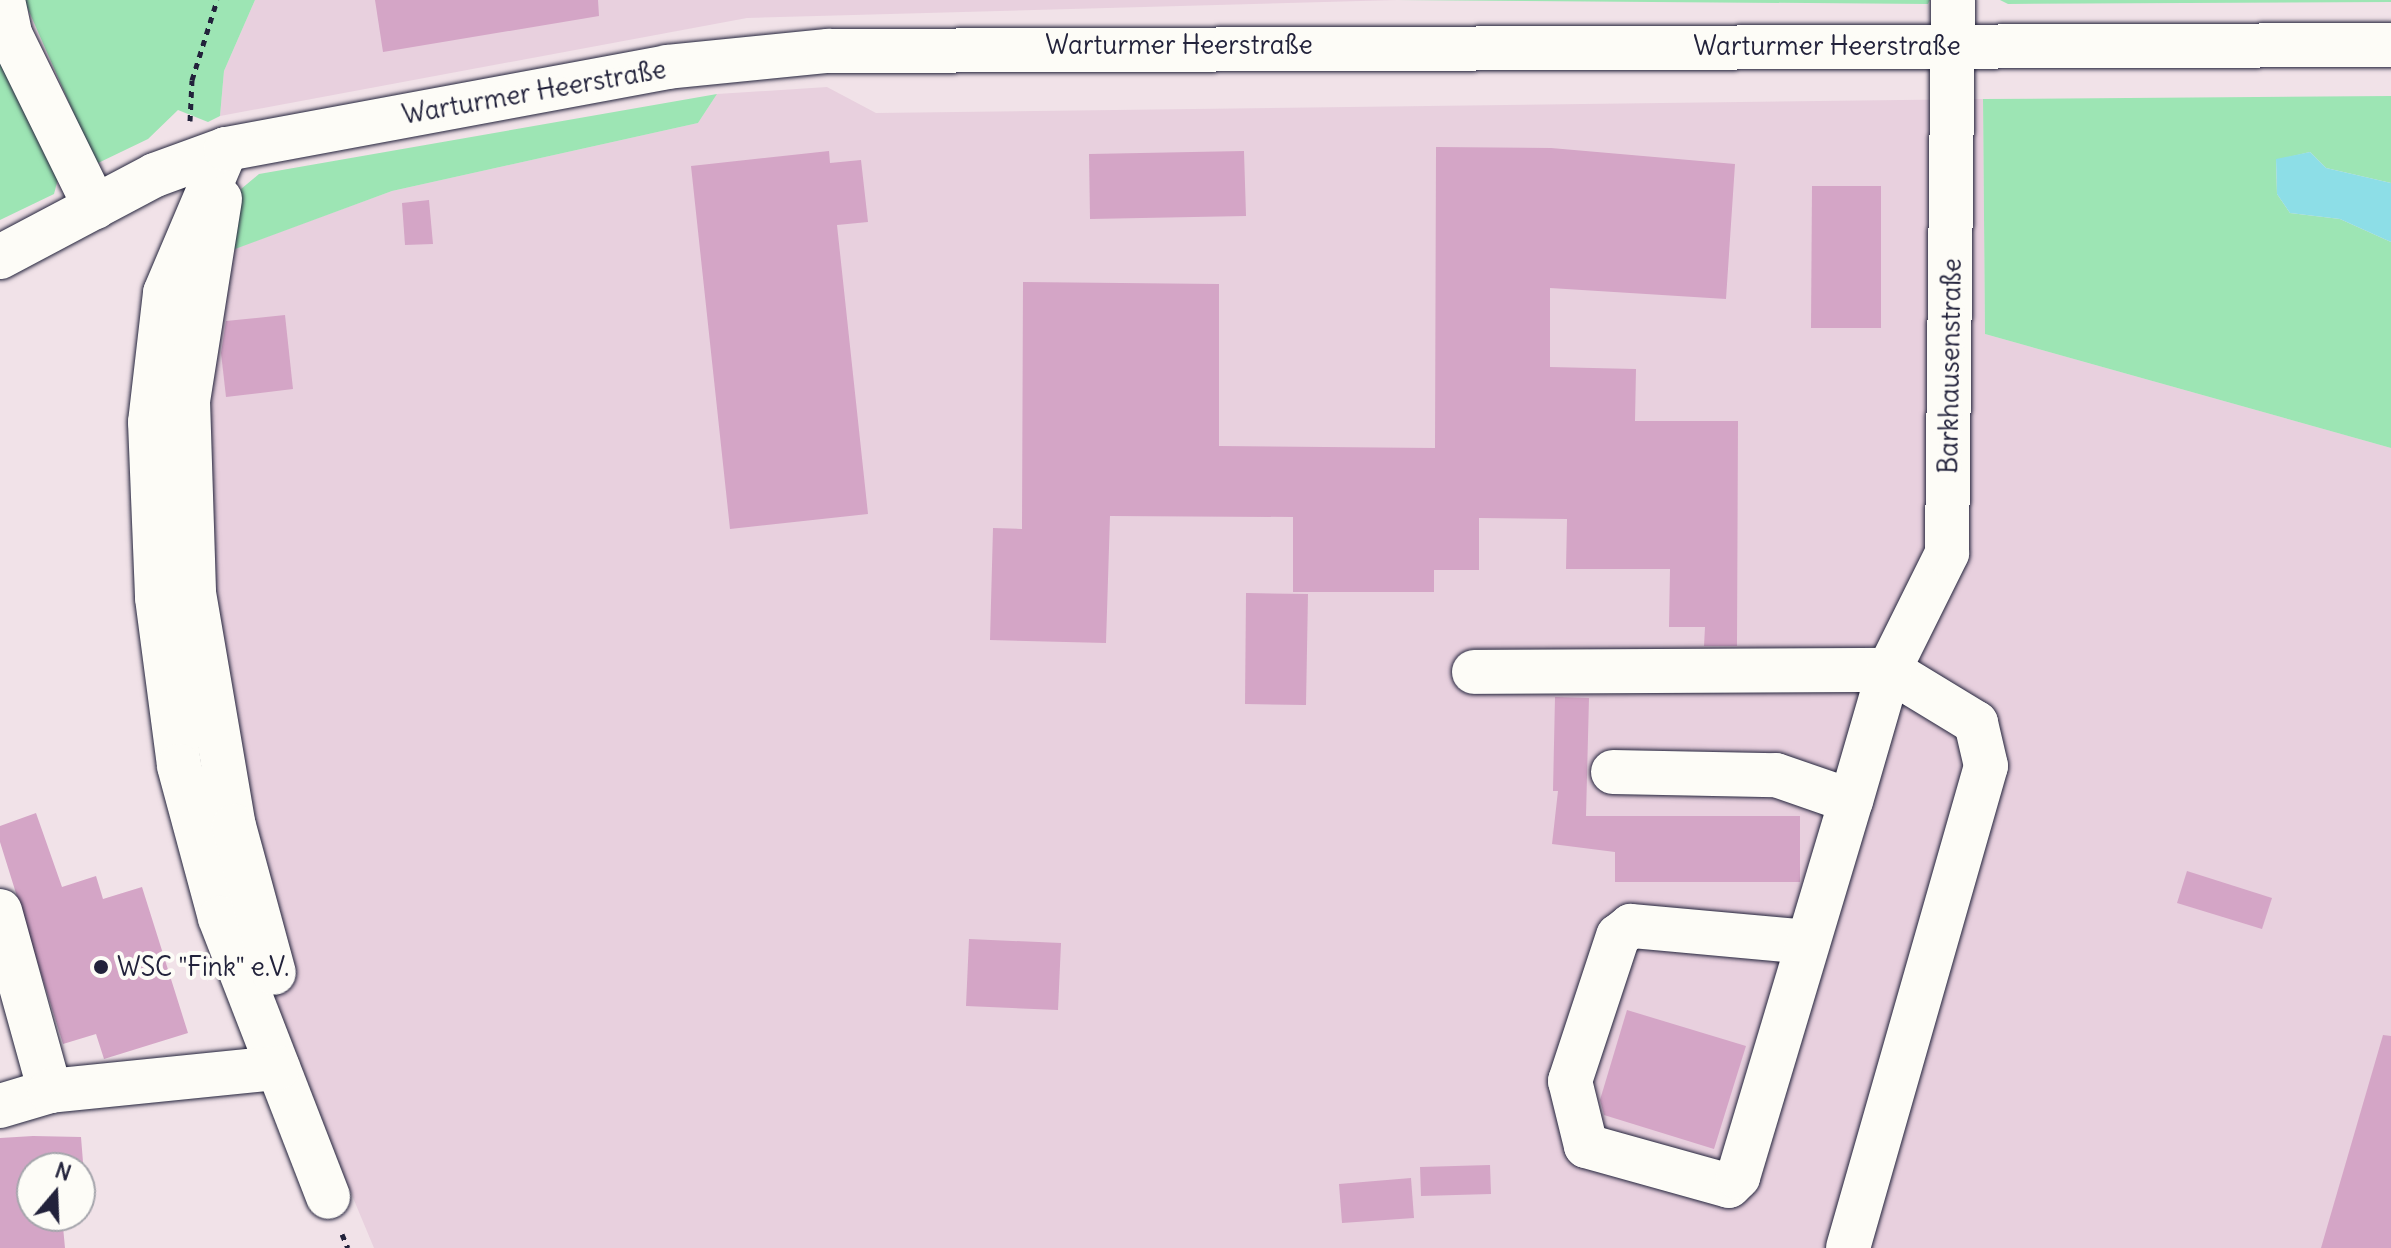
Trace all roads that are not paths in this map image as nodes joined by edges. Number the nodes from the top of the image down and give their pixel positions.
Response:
1 (3, 0) edge
2 (1953, 0) edge
3 (2391, 45) edge
4 (1954, 48) junction
5 (207, 156) junction
6 (95, 207) junction
7 (0, 257) edge
8 (1889, 670) junction
9 (1474, 672) dead end
10 (1613, 772) dead end
11 (1851, 801) junction
12 (0, 911) edge
13 (1808, 942) junction
14 (274, 973) dead end
15 (278, 1068) junction
16 (50, 1091) junction
17 (0, 1106) edge
18 (328, 1197) dead end
19 (1848, 1248) edge

1 - 6 street
2 - 4 street, Barkhausenstraße
3 - 4 street, Warturmer Heerstraße
4 - 5 street, Warturmer Heerstraße
4 - 8 street, Barkhausenstraße
5 - 6 street, Warturmer Heerstraße
5 - 14 street
5 - 15 street
6 - 7 street, Warturmer Heerstraße
8 - 9 street
8 - 11 street, Barkhausenstraße
8 - 19 street
10 - 11 street
11 - 13 street, Barkhausenstraße
12 - 16 street
13 - 13 street, Barkhausenstraße
15 - 16 street
15 - 18 street
16 - 17 street

